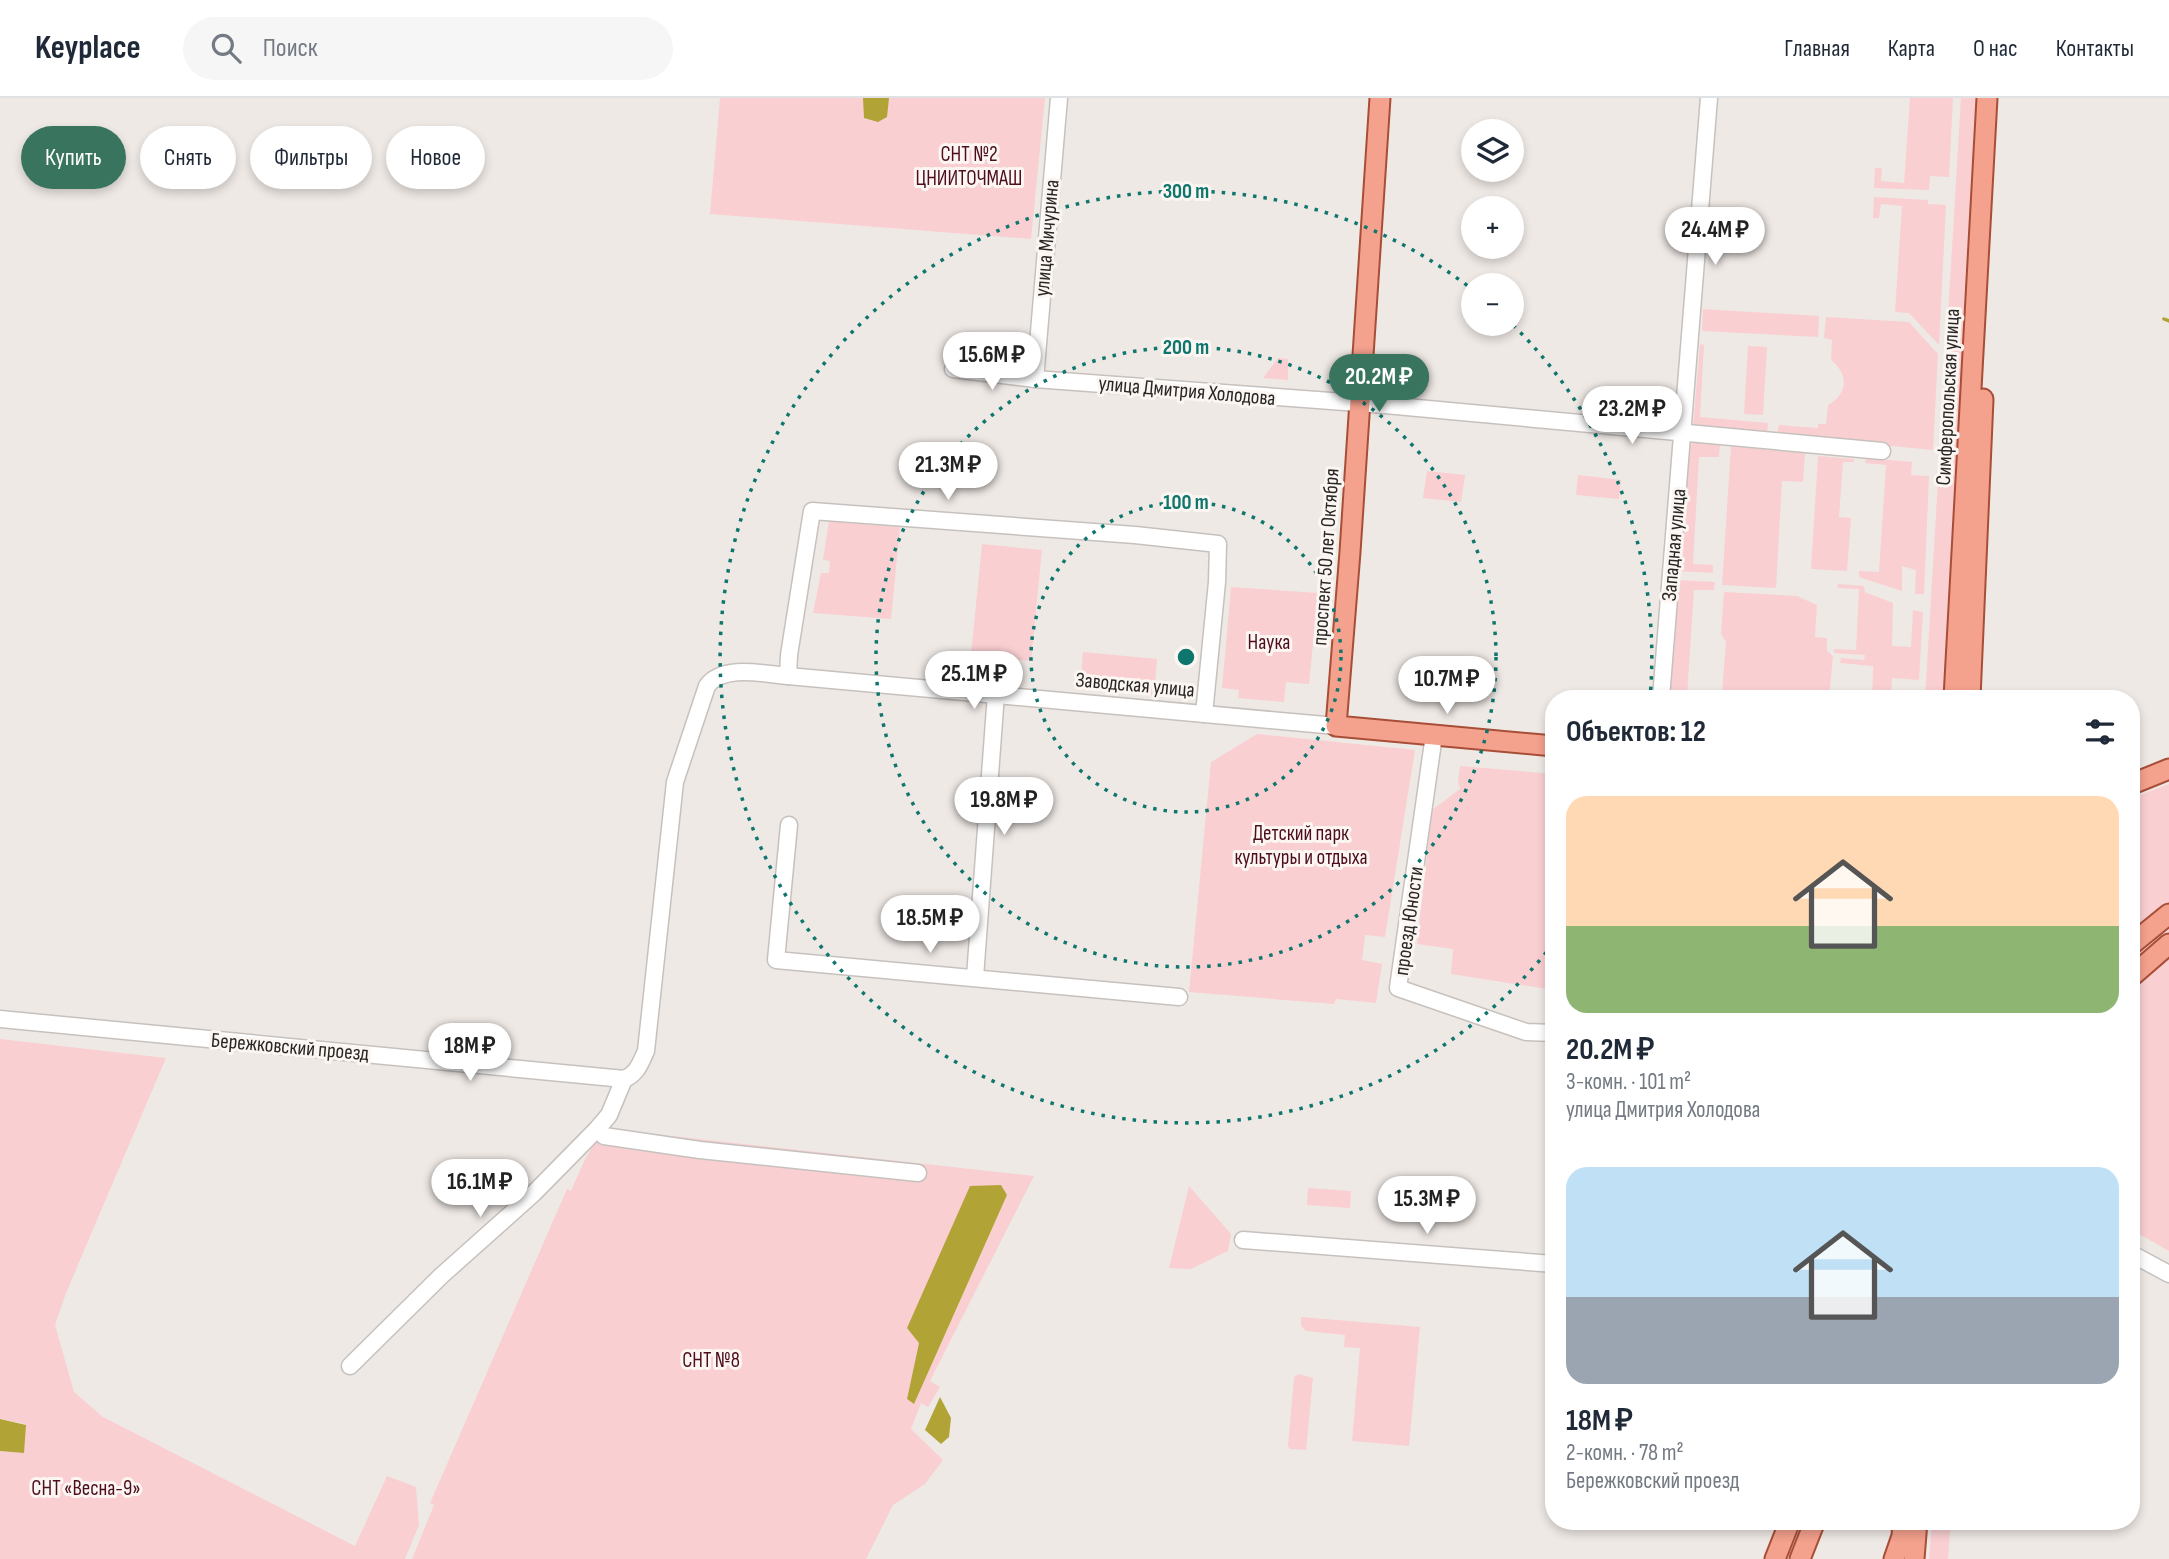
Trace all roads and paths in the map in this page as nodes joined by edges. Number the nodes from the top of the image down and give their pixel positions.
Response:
1 (1059, 98) edge
2 (1380, 98) edge
3 (1709, 98) edge
4 (1987, 98) edge
5 (1999, 98) edge
6 (953, 369) dead end
7 (1035, 379) junction
8 (1360, 404) junction
9 (1683, 432) junction
10 (1882, 451) dead end
11 (788, 676) junction
12 (1662, 690) edge
13 (1954, 690) edge
14 (1970, 690) edge
15 (996, 694) junction
16 (1204, 714) junction
17 (1336, 726) junction
18 (1434, 735) junction
19 (1545, 745) edge
20 (2169, 769) edge
21 (2140, 781) edge
22 (789, 825) dead end
23 (2169, 914) edge
24 (2140, 938) edge
25 (2169, 944) edge
26 (2140, 969) edge
27 (975, 977) junction
28 (1179, 997) dead end
29 (0, 1018) edge
30 (1545, 1033) edge
31 (624, 1079) junction
32 (598, 1128) junction
33 (918, 1172) dead end
34 (1243, 1240) dead end
35 (2140, 1258) edge
36 (1545, 1263) edge
37 (2169, 1274) edge
38 (350, 1366) dead end
39 (1787, 1530) edge
40 (1811, 1530) edge
41 (1901, 1530) edge
42 (1916, 1530) edge
43 (1776, 1559) edge
44 (1800, 1559) edge
45 (1894, 1559) edge
46 (1914, 1559) edge

1 - 7 street, улица Мичурина
2 - 8 main road, проспект 50 лет Октября
3 - 9 street, Западная улица
4 - 13 main road, Симферопольская улица
5 - 14 main road, Симферопольская улица
6 - 7 street, улица Дмитрия Холодова
7 - 8 street, улица Дмитрия Холодова
8 - 9 street, улица Дмитрия Холодова
8 - 17 main road, проспект 50 лет Октября
9 - 10 street, улица Дмитрия Холодова
9 - 12 street, Западная улица
11 - 15 street, Заводская улица
11 - 16 street
11 - 31 street, Заводская улица
15 - 16 street, Заводская улица
15 - 27 street
16 - 17 street, Заводская улица
17 - 18 main road, Заводская улица
18 - 19 main road, Заводская улица
18 - 30 street, проезд Юности
20 - 21 main road
22 - 27 street
23 - 24 main road
25 - 26 main road
27 - 28 street
29 - 31 street, Бережковский проезд
31 - 32 street
32 - 33 street
32 - 38 street
34 - 36 street
35 - 37 street
39 - 43 main road
40 - 44 main road
41 - 45 main road
42 - 46 main road

